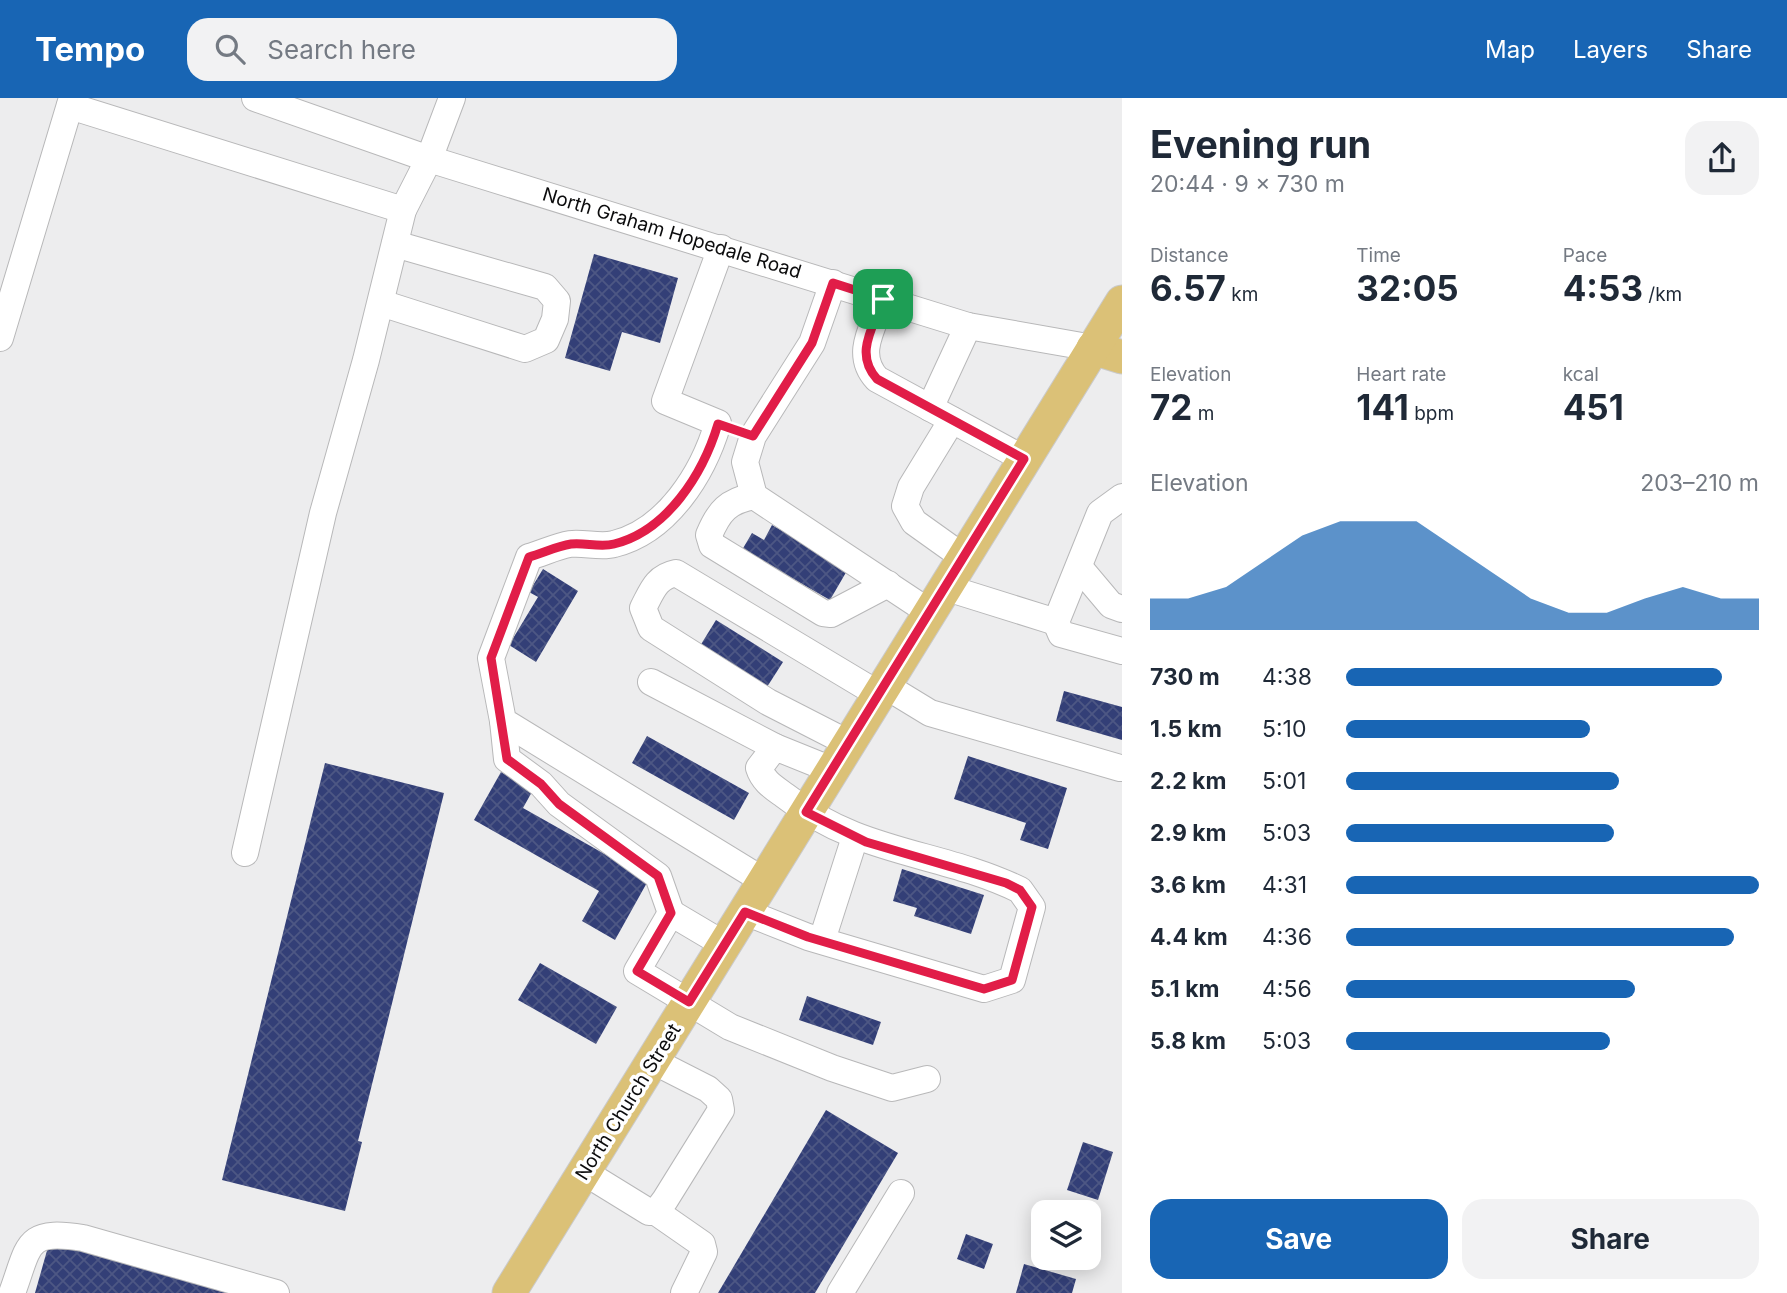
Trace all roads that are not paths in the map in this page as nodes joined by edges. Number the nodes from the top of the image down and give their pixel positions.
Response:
1 (255, 98) edge
2 (452, 98) edge
3 (71, 102) edge
4 (429, 159) junction
5 (403, 211) junction
6 (395, 244) junction
7 (721, 247) junction
8 (833, 283) junction
9 (883, 299) junction
10 (1122, 302) edge
11 (381, 303) junction
12 (968, 326) junction
13 (0, 338) edge
14 (1108, 353) edge
15 (941, 414) junction
16 (718, 424) junction
17 (753, 436) junction
18 (1024, 459) junction
19 (754, 496) junction
20 (1122, 497) edge
21 (1111, 517) edge
22 (963, 557) junction
23 (1079, 567) junction
24 (888, 584) junction
25 (936, 599) junction
26 (1117, 607) edge
27 (1058, 618) junction
28 (1122, 650) edge
29 (651, 682) dead end
30 (881, 690) junction
31 (503, 721) junction
32 (775, 747) junction
33 (840, 757) junction
34 (1120, 768) dead end
35 (806, 812) junction
36 (855, 836) junction
37 (245, 853) dead end
38 (764, 881) junction
39 (745, 912) junction
40 (671, 913) junction
41 (822, 940) junction
42 (724, 945) junction
43 (689, 1002) junction
44 (653, 1061) junction
45 (927, 1079) dead end
46 (584, 1172) junction
47 (901, 1193) dead end
48 (656, 1212) junction
49 (12, 1293) edge
50 (276, 1293) edge
51 (509, 1293) edge
52 (684, 1293) edge
53 (840, 1293) edge

1 - 4 street, North Graham Hopedale Road
2 - 4 street
3 - 5 street
3 - 13 street
4 - 5 street
4 - 7 street, North Graham Hopedale Road
5 - 6 street
6 - 11 street
6 - 11 street
7 - 8 street, North Graham Hopedale Road
7 - 16 street
8 - 9 street, North Graham Hopedale Road
8 - 17 street
9 - 12 street, North Graham Hopedale Road
9 - 15 street
10 - 14 main road, North Church Street
11 - 37 street
12 - 14 street, North Graham Hopedale Road
12 - 15 street
14 - 18 main road, North Church Street
15 - 18 street
15 - 22 street
16 - 17 street
16 - 31 street
17 - 19 street
18 - 22 main road, North Church Street
19 - 24 street
19 - 24 street
20 - 21 street
21 - 23 street
22 - 25 main road, North Church Street
23 - 26 street
23 - 27 street
24 - 25 street
25 - 27 street
25 - 30 main road, North Church Street
26 - 27 street
27 - 28 street
29 - 32 street
30 - 33 main road, North Church Street
30 - 33 street
30 - 34 street
31 - 38 street
31 - 40 street
32 - 33 street
32 - 35 street
33 - 35 main road, North Church Street
35 - 36 street
35 - 38 main road, North Church Street
36 - 41 street
36 - 41 street
38 - 39 main road, North Church Street
39 - 41 street
39 - 42 main road, North Church Street
40 - 42 street
40 - 43 street
42 - 43 main road, North Church Street
43 - 44 main road, North Church Street
43 - 45 street
44 - 46 main road, North Church Street
44 - 48 street
46 - 48 street
46 - 51 main road, North Church Street
47 - 53 street
48 - 52 street
49 - 50 street

